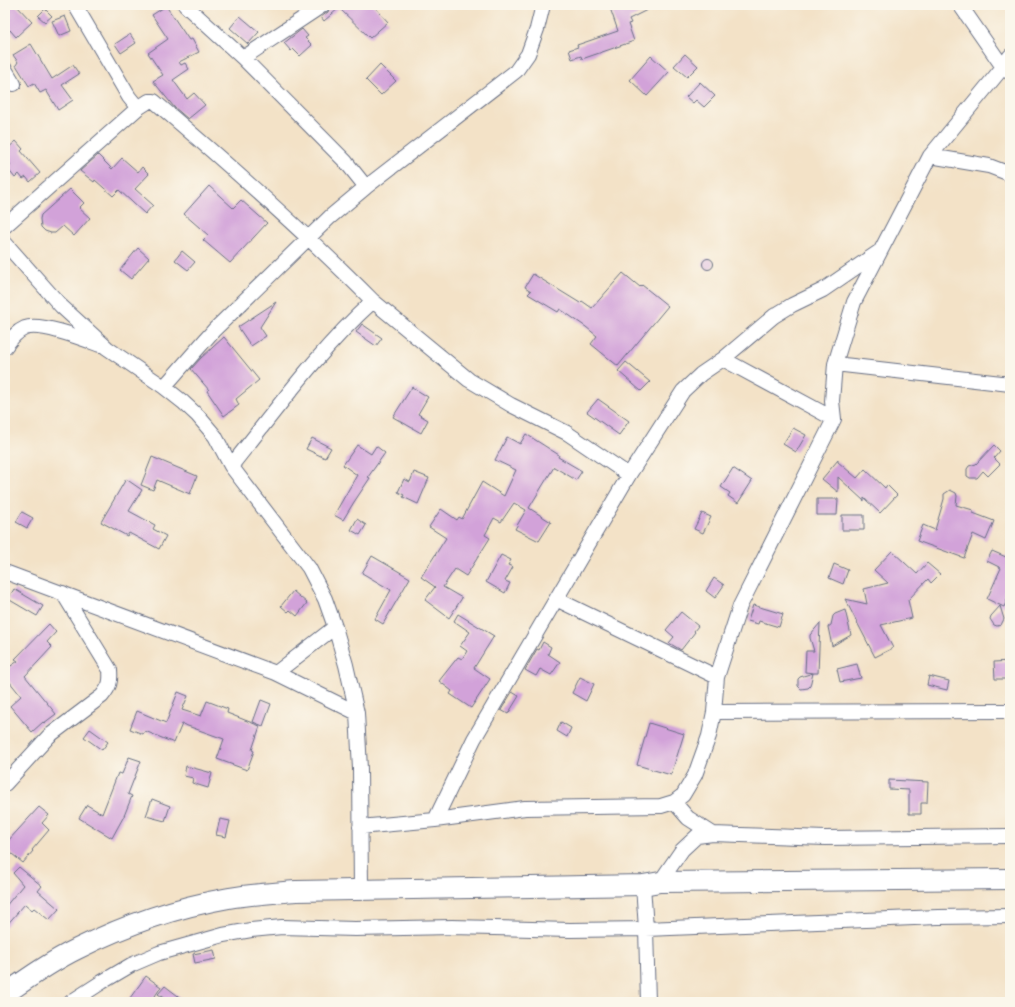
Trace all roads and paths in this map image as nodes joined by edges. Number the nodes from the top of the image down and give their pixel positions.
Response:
1 (75, 5) edge
2 (185, 5) edge
3 (323, 5) edge
4 (543, 5) edge
5 (960, 5) edge
6 (243, 58) junction
7 (1008, 65) edge
8 (5, 69) edge
9 (14, 84) dead end
10 (138, 108) junction
11 (930, 156) junction
12 (1010, 174) edge
13 (366, 187) junction
14 (5, 226) edge
15 (308, 238) junction
16 (5, 243) edge
17 (880, 250) junction
18 (372, 301) junction
19 (5, 347) edge
20 (107, 348) junction
21 (723, 359) junction
22 (835, 364) junction
23 (1010, 384) edge
24 (164, 387) junction
25 (834, 419) junction
26 (231, 466) junction
27 (629, 475) junction
28 (5, 572) edge
29 (63, 593) junction
30 (556, 599) junction
31 (335, 627) junction
32 (276, 673) junction
33 (717, 677) junction
34 (1010, 711) edge
35 (714, 712) junction
36 (357, 713) junction
37 (5, 784) edge
38 (674, 802) junction
39 (435, 820) junction
40 (360, 827) junction
41 (713, 834) junction
42 (1010, 836) edge
43 (1010, 879) edge
44 (652, 884) junction
45 (361, 890) junction
46 (1010, 916) edge
47 (646, 929) junction
48 (5, 994) edge
49 (71, 1002) edge
50 (648, 1002) edge

1 - 10 street
2 - 6 street
3 - 6 street
4 - 13 street
5 - 7 street
6 - 13 street
7 - 11 street
8 - 9 street
10 - 14 street
10 - 15 street
11 - 12 street
11 - 17 street
13 - 15 street
15 - 18 street
15 - 24 street
16 - 20 street
17 - 21 street
17 - 22 street
18 - 26 street
18 - 27 street
19 - 20 street
20 - 24 street
21 - 25 street
21 - 27 street
22 - 23 street
22 - 25 street
24 - 26 street
25 - 33 street
26 - 31 street
27 - 30 street
28 - 29 street
29 - 32 street
29 - 37 street
30 - 33 street
30 - 39 street
31 - 32 street
31 - 36 street
32 - 36 street
33 - 35 street
34 - 35 street
35 - 38 street
36 - 40 street
38 - 39 street
38 - 41 street
39 - 40 street
40 - 45 street
41 - 42 street
41 - 44 street
43 - 44 main road
44 - 45 main road
44 - 47 street
45 - 48 main road
46 - 47 street
47 - 49 street
47 - 50 street

